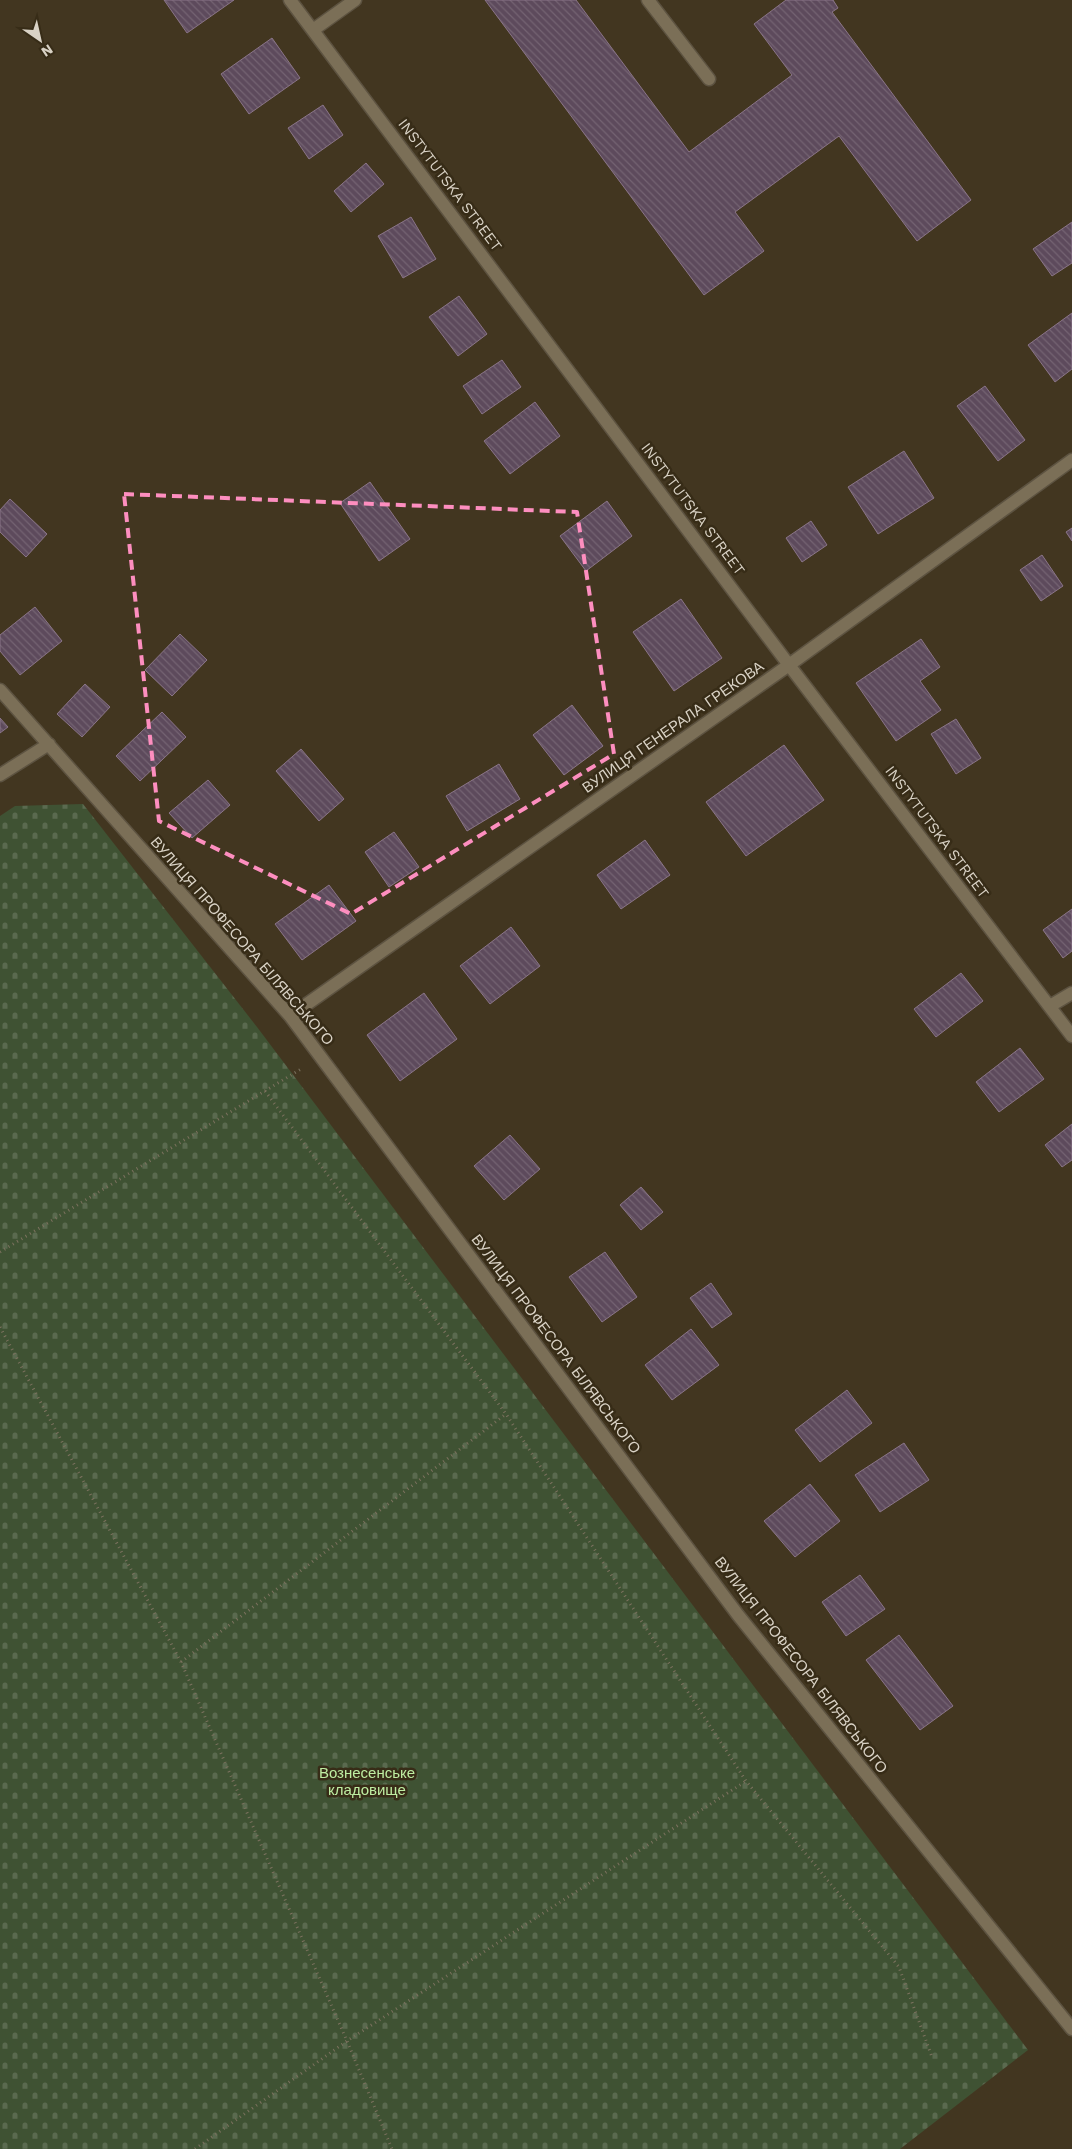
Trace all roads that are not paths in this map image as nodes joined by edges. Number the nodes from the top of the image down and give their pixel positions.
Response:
1 (290, 0) edge
2 (355, 0) edge
3 (648, 0) edge
4 (313, 30) junction
5 (709, 79) dead end
6 (1072, 460) edge
7 (789, 665) junction
8 (0, 690) edge
9 (49, 744) junction
10 (0, 775) edge
11 (1072, 993) edge
12 (1050, 1006) junction
13 (290, 1016) junction
14 (1072, 1036) edge
15 (1072, 2029) edge

1 - 4 street, INSTYTUTSKA STREET
2 - 4 street
3 - 5 street
4 - 7 street, INSTYTUTSKA STREET
6 - 7 street, ВУЛИЦЯ ГЕНЕРАЛА ГРЕКОВА
7 - 12 street, INSTYTUTSKA STREET
7 - 13 street, ВУЛИЦЯ ГЕНЕРАЛА ГРЕКОВА
8 - 9 street, ВУЛИЦЯ ПРОФЕСОРА БІЛЯВСЬКОГО
9 - 10 street
9 - 13 street, ВУЛИЦЯ ПРОФЕСОРА БІЛЯВСЬКОГО
11 - 12 street
12 - 14 street, INSTYTUTSKA STREET
13 - 15 street, ВУЛИЦЯ ПРОФЕСОРА БІЛЯВСЬКОГО

